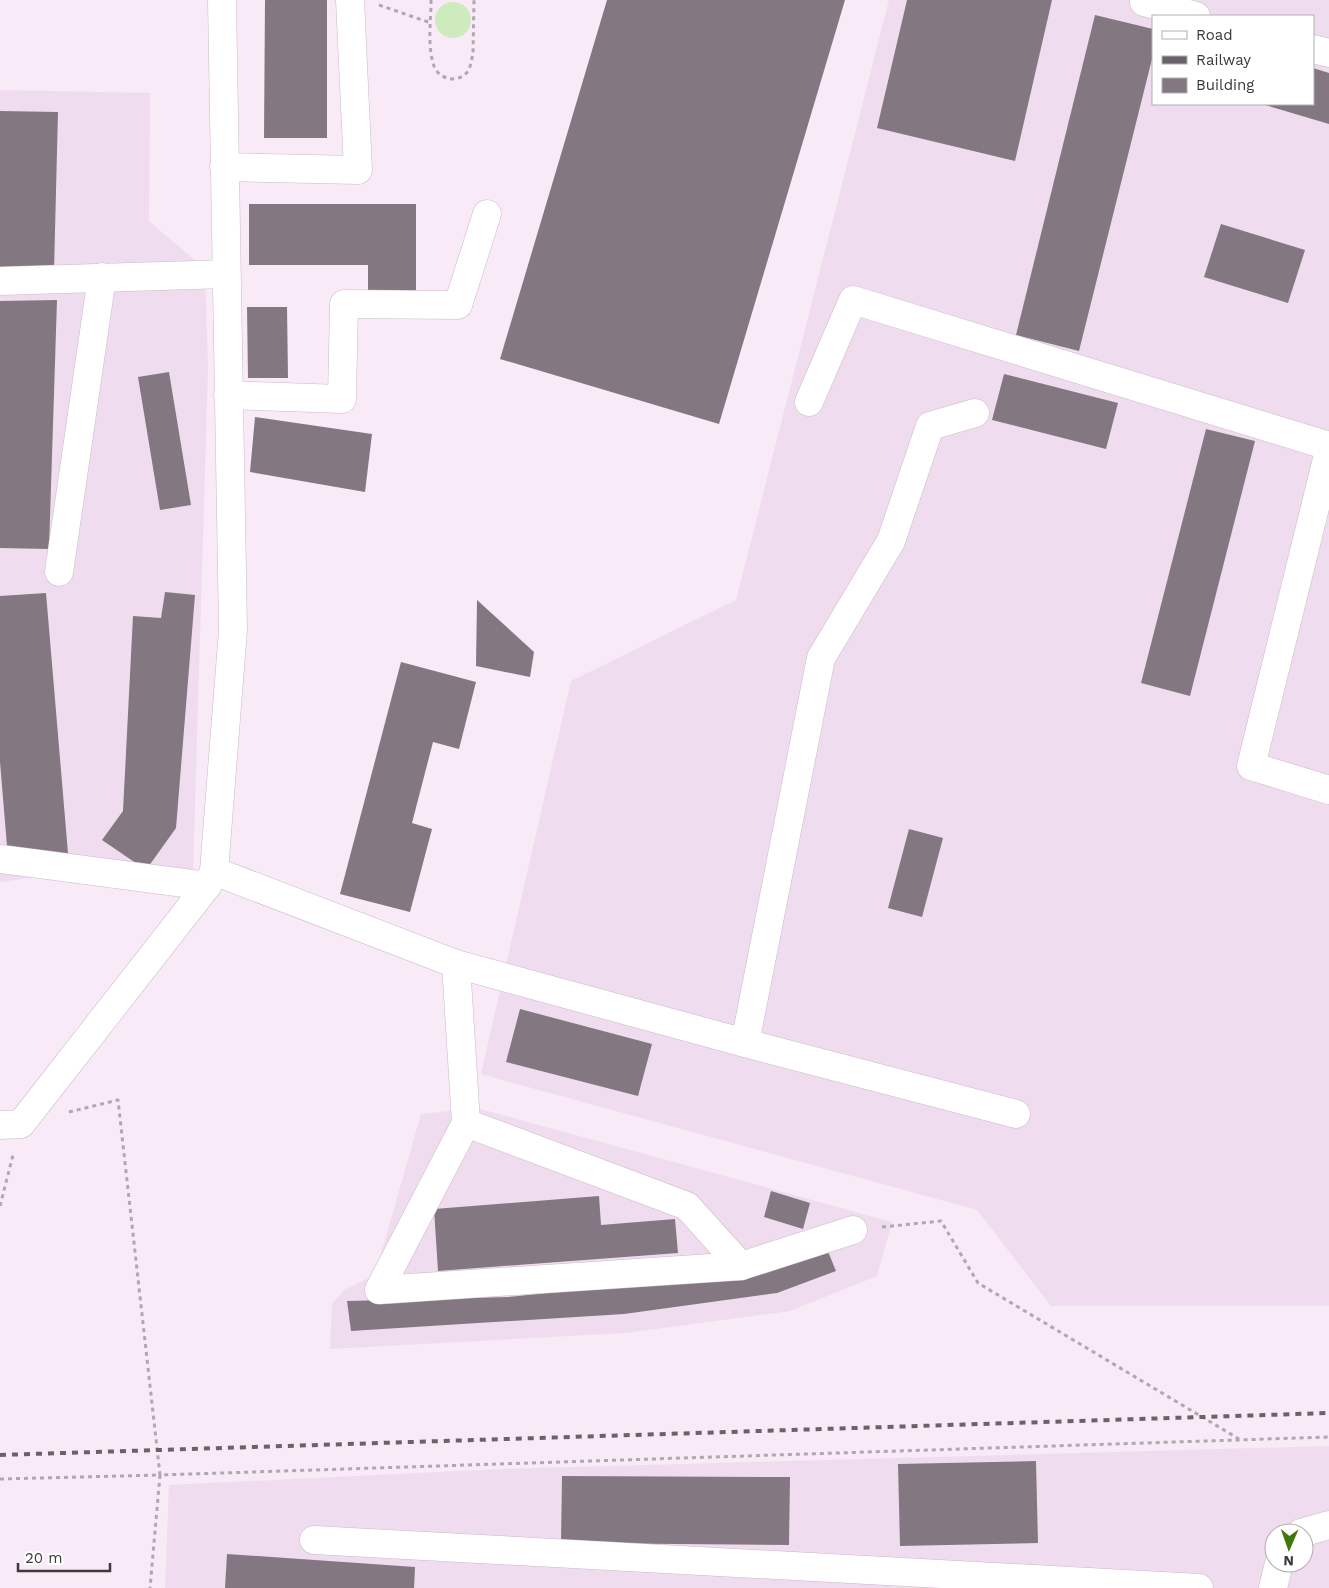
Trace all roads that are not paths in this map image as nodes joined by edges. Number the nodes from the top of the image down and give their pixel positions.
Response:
1 (222, 0) edge
2 (1145, 0) edge
3 (361, 1) edge
4 (1192, 15) edge
5 (1314, 48) edge
6 (1329, 53) edge
7 (224, 167) junction
8 (487, 214) dead end
9 (226, 274) junction
10 (102, 277) junction
11 (0, 281) edge
12 (228, 395) junction
13 (809, 402) dead end
14 (975, 413) dead end
15 (1329, 446) edge
16 (1329, 451) edge
17 (59, 572) dead end
18 (1329, 790) edge
19 (0, 859) edge
20 (211, 879) junction
21 (456, 964) junction
22 (745, 1043) junction
23 (1016, 1114) dead end
24 (466, 1123) junction
25 (11, 1124) edge
26 (853, 1230) road end
27 (741, 1266) junction
28 (1329, 1525) edge
29 (1314, 1529) edge
30 (314, 1540) dead end
31 (1277, 1573) edge
32 (1199, 1588) edge
33 (1274, 1588) edge

1 - 7 lane
2 - 4 lane
3 - 7 lane
5 - 6 lane
7 - 9 lane
8 - 12 lane
9 - 10 lane
9 - 12 lane
10 - 11 lane
10 - 17 lane
12 - 20 lane
13 - 15 lane
14 - 22 lane
16 - 18 lane
19 - 20 lane
20 - 21 lane
20 - 25 lane
21 - 22 lane
21 - 24 lane
22 - 23 lane
24 - 27 lane
24 - 27 lane
26 - 27 lane
28 - 29 lane
30 - 32 lane
31 - 33 lane

